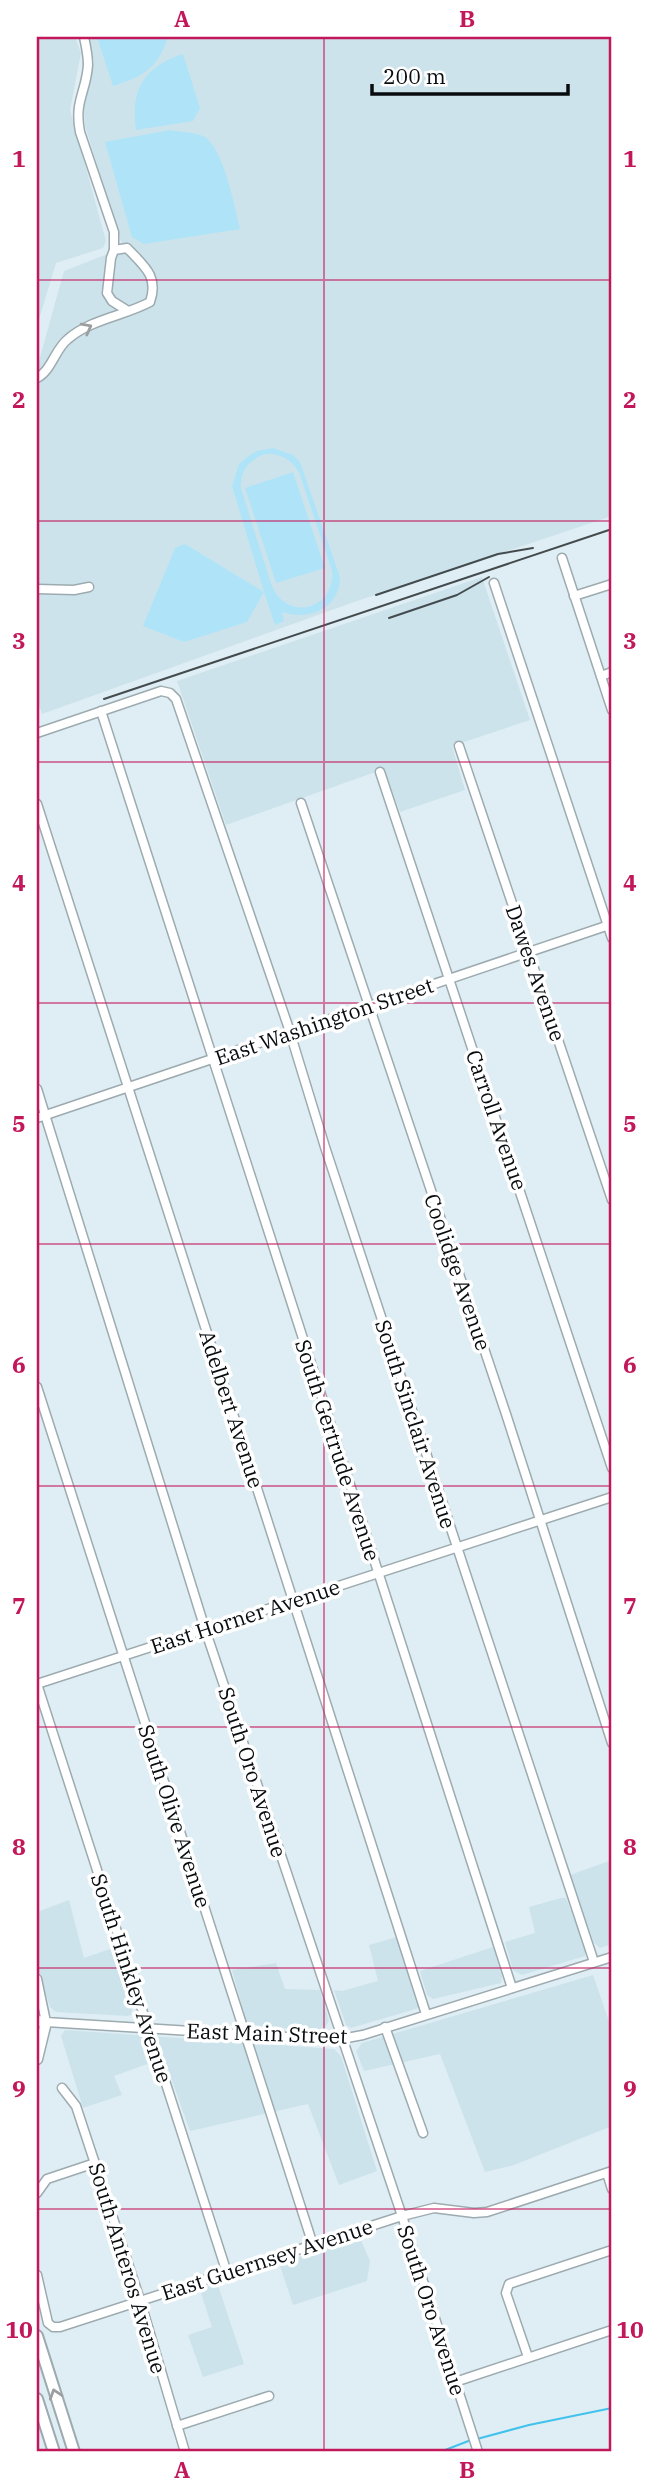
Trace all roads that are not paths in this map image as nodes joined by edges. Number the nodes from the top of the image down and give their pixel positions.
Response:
1 (84, 37) edge
2 (114, 232) junction
3 (127, 248) junction
4 (114, 250) junction
5 (128, 311) junction
6 (37, 378) edge
7 (562, 558) dead end
8 (494, 583) dead end
9 (612, 584) edge
10 (89, 587) dead end
11 (37, 589) edge
12 (574, 596) junction
13 (612, 672) edge
14 (601, 676) junction
15 (612, 710) edge
16 (101, 711) junction
17 (37, 733) edge
18 (460, 746) dead end
19 (380, 772) dead end
20 (300, 803) dead end
21 (37, 804) edge
22 (610, 925) edge
23 (612, 938) edge
24 (529, 953) junction
25 (449, 979) junction
26 (369, 1006) junction
27 (289, 1033) junction
28 (212, 1059) junction
29 (128, 1087) junction
30 (37, 1089) edge
31 (41, 1117) edge
32 (612, 1200) edge
33 (37, 1387) edge
34 (612, 1468) edge
35 (612, 1497) edge
36 (540, 1520) junction
37 (457, 1547) junction
38 (377, 1573) junction
39 (294, 1601) junction
40 (205, 1629) junction
41 (123, 1656) junction
42 (37, 1684) edge
43 (612, 1743) edge
44 (612, 1957) edge
45 (594, 1962) junction
46 (37, 1979) edge
47 (512, 1988) junction
48 (40, 1999) edge
49 (426, 2014) junction
50 (41, 2022) edge
51 (385, 2027) junction
52 (148, 2028) junction
53 (245, 2035) junction
54 (341, 2039) junction
55 (37, 2059) edge
56 (62, 2088) dead end
57 (423, 2133) dead end
58 (95, 2163) junction
59 (610, 2172) edge
60 (612, 2189) edge
61 (38, 2190) edge
62 (402, 2216) junction
63 (313, 2245) junction
64 (612, 2250) edge
65 (227, 2273) junction
66 (37, 2275) edge
67 (140, 2300) junction
68 (612, 2330) edge
69 (37, 2336) edge
70 (528, 2357) junction
71 (455, 2382) junction
72 (269, 2396) dead end
73 (37, 2399) edge
74 (177, 2426) junction
75 (54, 2452) edge
76 (74, 2452) edge
77 (186, 2452) edge
78 (478, 2452) edge

1 - 2 street
2 - 3 street
2 - 4 street
3 - 4 street
3 - 5 street
4 - 5 street
6 -> 5 street
7 - 12 street
8 - 22 street
9 - 12 street
10 - 11 street
12 - 14 street
13 - 14 street
14 - 15 street
16 - 17 street
16 - 27 street, South Sinclair Avenue
16 - 28 street, South Gertrude Avenue
18 - 24 street, Dawes Avenue
19 - 25 street, Carroll Avenue
20 - 26 street, Coolidge Avenue
21 - 29 street, Adelbert Avenue
22 - 23 street
22 - 24 street, East Washington Street
24 - 25 street, East Washington Street
24 - 32 street, Dawes Avenue
25 - 26 street, East Washington Street
25 - 34 street, Carroll Avenue
26 - 27 street, East Washington Street
26 - 36 street, Coolidge Avenue
27 - 28 street, East Washington Street
27 - 37 street, South Sinclair Avenue
28 - 29 street, East Washington Street
28 - 38 street, South Gertrude Avenue
29 - 31 street, East Washington Street
29 - 39 street, Adelbert Avenue
30 - 31 street, South Oro Avenue
31 - 40 street, South Oro Avenue
33 - 41 street, South Olive Avenue
35 - 36 street, East Horner Avenue
36 - 37 street, East Horner Avenue
36 - 43 street, Coolidge Avenue
37 - 38 street, East Horner Avenue
37 - 45 street, South Sinclair Avenue
38 - 39 street, East Horner Avenue
38 - 47 street, South Gertrude Avenue
39 - 40 street, East Horner Avenue
39 - 49 street, Adelbert Avenue
40 - 41 street, East Horner Avenue
40 - 54 street, South Oro Avenue
41 - 42 street, East Horner Avenue
41 - 53 street, South Olive Avenue
42 - 52 street, South Hinkley Avenue
44 - 45 street, East Main Street
45 - 47 street, East Main Street
46 - 48 street
47 - 49 street, East Main Street
48 - 50 street
49 - 51 street, East Main Street
50 - 52 street, East Main Street
50 - 55 main road
51 - 54 street, East Main Street
51 - 57 street
52 - 53 street, East Main Street
52 - 65 street, South Hinkley Avenue
53 - 54 street, East Main Street
53 - 63 street, South Olive Avenue
54 - 62 street, South Oro Avenue
56 - 58 street, South Anteros Avenue
58 - 61 street
58 - 67 street, South Anteros Avenue
59 - 60 street
59 - 62 street, East Guernsey Avenue
62 - 63 street, East Guernsey Avenue
62 - 71 street, South Oro Avenue
63 - 65 street, East Guernsey Avenue
64 - 70 street
65 - 67 street, East Guernsey Avenue
66 - 67 street, East Guernsey Avenue
67 - 74 street, South Anteros Avenue
68 - 70 street
76 -> 69 highway
70 - 71 street
71 - 78 street, South Oro Avenue
72 - 74 street
73 - 75 highway
74 - 77 street, South Anteros Avenue

